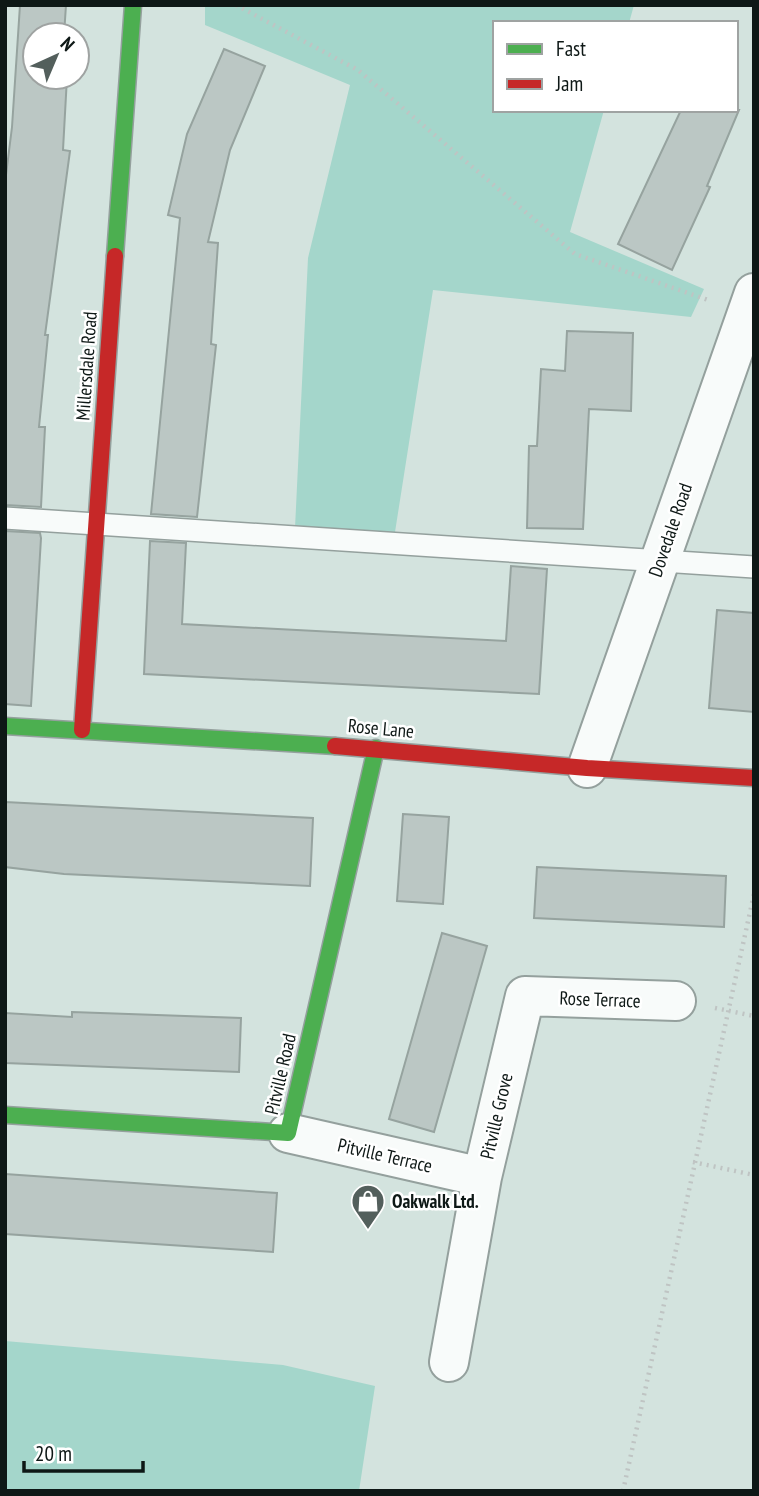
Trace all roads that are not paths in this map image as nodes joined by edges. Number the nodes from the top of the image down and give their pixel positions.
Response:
1 (133, 5) edge
2 (749, 303) edge
3 (5, 518) edge
4 (96, 525) junction
5 (659, 562) junction
6 (754, 567) edge
7 (5, 726) edge
8 (82, 730) junction
9 (376, 748) junction
10 (587, 768) junction
11 (754, 778) edge
12 (525, 996) joint
13 (676, 1001) dead end
14 (5, 1115) edge
15 (288, 1133) junction
16 (482, 1177) junction
17 (449, 1362) dead end

1 - 4 street, Millersdale Road
2 - 5 street, Dovedale Road
3 - 4 lane
4 - 5 lane
4 - 8 street, Millersdale Road
5 - 6 lane
5 - 10 street, Dovedale Road
7 - 8 street, Rose Lane
8 - 9 street, Rose Lane
9 - 10 street, Rose Lane
9 - 15 street, Pitville Road
10 - 11 street, Rose Lane
12 - 13 street, Rose Terrace
12 - 16 street, Pitville Grove
14 - 15 street, Pitville Road
15 - 16 street, Pitville Terrace
16 - 17 street, Pitville Grove

